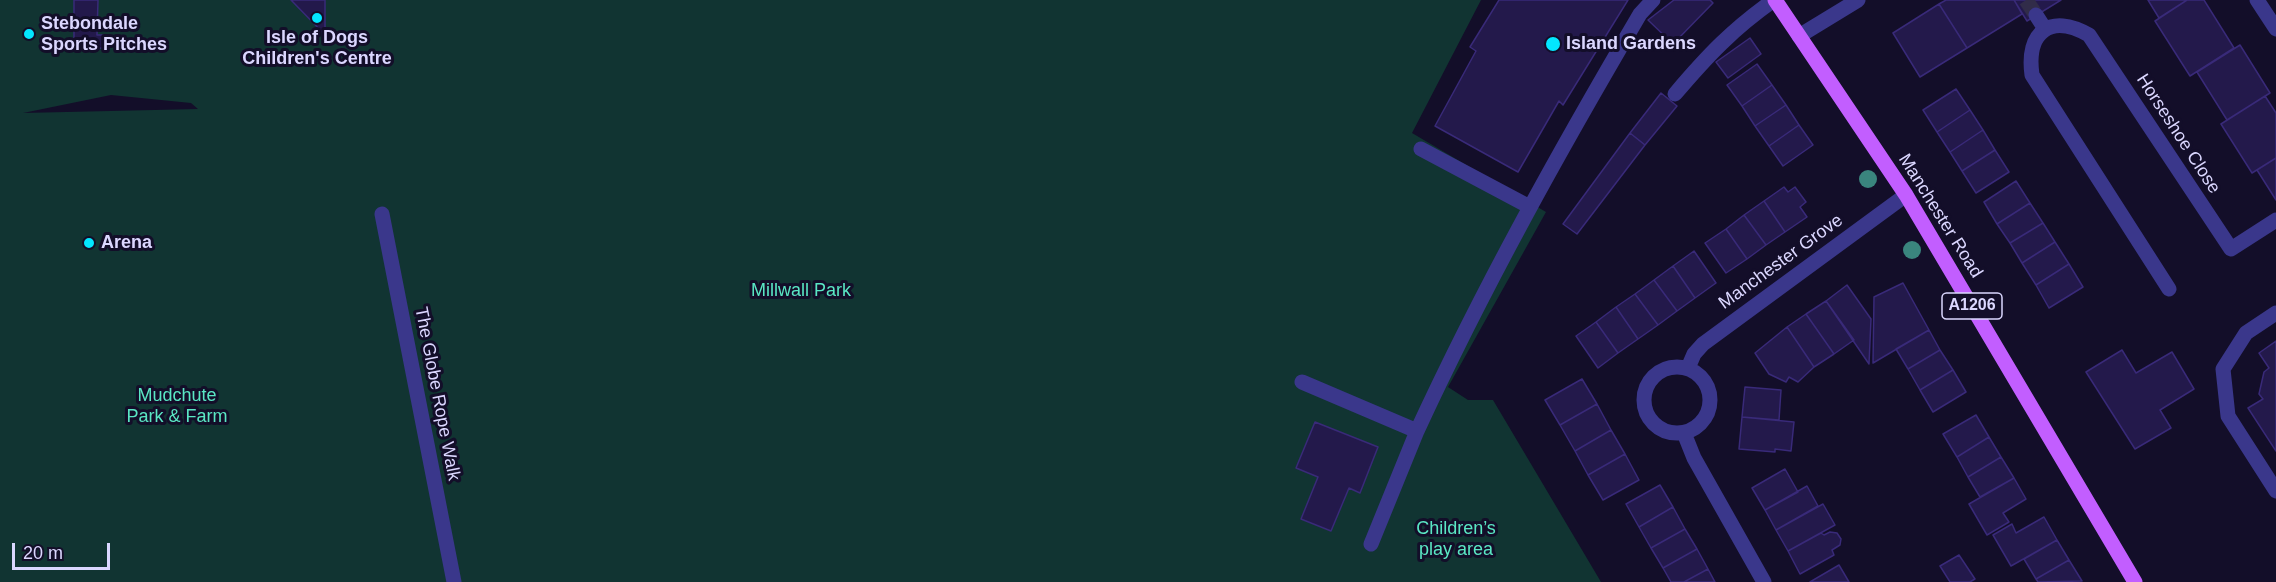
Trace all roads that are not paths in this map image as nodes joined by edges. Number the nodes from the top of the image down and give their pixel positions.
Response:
1 (1653, 0) edge
2 (1774, 0) edge
3 (1858, 0) edge
4 (2258, 0) edge
5 (2036, 15) tunnel mouth
6 (2045, 29) junction
7 (2276, 29) edge
8 (1799, 36) junction
9 (1675, 93) dead end
10 (1421, 149) dead end
11 (1906, 195) junction
12 (1530, 207) junction
13 (382, 214) dead end
14 (2276, 220) edge
15 (2169, 289) dead end
16 (2276, 313) edge
17 (1688, 368) junction
18 (1302, 382) dead end
19 (1417, 431) junction
20 (1684, 432) junction
21 (2276, 491) edge
22 (1371, 544) dead end
23 (454, 582) edge
24 (1764, 582) edge
25 (2135, 582) edge

1 - 12 street
2 - 8 main road, Manchester Road / A1206
2 - 9 street
3 - 8 street
4 - 7 street
5 - 6 street
6 - 14 street, Horseshoe Close
6 - 15 street
8 - 11 main road, Manchester Road / A1206
10 - 12 street
11 - 17 street, Manchester Grove
11 - 25 main road, Manchester Road / A1206
12 - 19 street
13 - 23 street, The Globe Rope Walk
16 - 21 street
17 - 20 street
17 - 20 street
18 - 19 street
19 - 22 street
20 - 24 street

